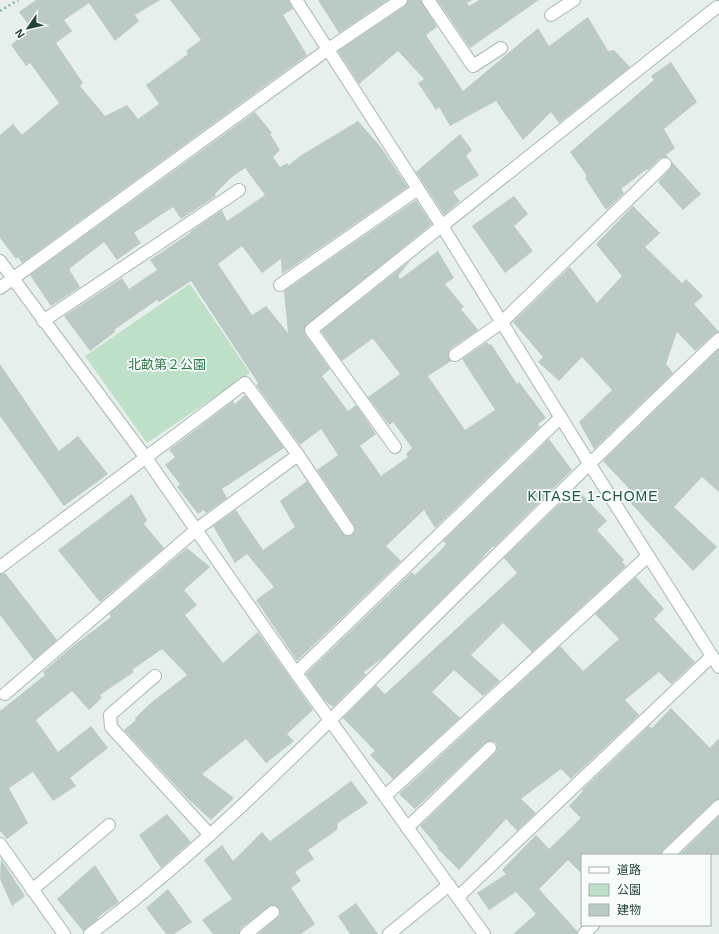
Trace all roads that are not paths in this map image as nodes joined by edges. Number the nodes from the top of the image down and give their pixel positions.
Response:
1 (296, 0) edge
2 (401, 0) edge
3 (428, 0) edge
4 (574, 0) edge
5 (716, 6) edge
6 (551, 16) dead end
7 (500, 48) dead end
8 (327, 50) junction
9 (665, 164) dead end
10 (418, 188) junction
11 (239, 190) dead end
12 (442, 226) junction
13 (0, 261) edge
14 (13, 279) junction
15 (280, 285) dead end
16 (0, 288) edge
17 (43, 321) junction
18 (502, 322) junction
19 (719, 339) edge
20 (454, 355) dead end
21 (561, 417) junction
22 (395, 447) dead end
23 (298, 455) junction
24 (146, 458) junction
25 (589, 463) junction
26 (348, 528) dead end
27 (197, 529) junction
28 (648, 556) junction
29 (0, 566) edge
30 (712, 656) junction
31 (719, 667) edge
32 (296, 673) junction
33 (155, 676) dead end
34 (5, 694) dead end
35 (330, 720) junction
36 (490, 748) dead end
37 (385, 796) junction
38 (719, 806) edge
39 (108, 825) dead end
40 (408, 828) junction
41 (210, 835) junction
42 (0, 844) edge
43 (669, 854) edge
44 (449, 885) junction
45 (32, 890) junction
46 (458, 897) junction
47 (273, 912) dead end
48 (592, 926) edge
49 (64, 934) edge
50 (90, 934) edge
51 (246, 934) edge
52 (390, 934) edge
53 (484, 934) edge
54 (584, 934) edge

1 - 8 street
2 - 8 street
3 - 7 street
4 - 6 street
5 - 12 street
8 - 10 street
8 - 14 street
9 - 18 street
10 - 12 street
10 - 15 street
11 - 17 street
12 - 18 street
12 - 22 street
13 - 14 street
14 - 16 street
14 - 17 street
17 - 24 street
18 - 20 street
18 - 21 street
19 - 25 street
21 - 25 street
21 - 32 street
23 - 24 street
23 - 26 street
23 - 27 street
24 - 27 street
24 - 29 street
25 - 28 street
25 - 35 street
27 - 32 street
27 - 34 street
28 - 30 street
28 - 37 street
30 - 31 street
30 - 46 street
32 - 35 street
33 - 41 street
35 - 37 street
35 - 41 street
36 - 40 street
37 - 40 street
38 - 43 street
39 - 45 street
40 - 44 street
41 - 50 street
42 - 45 street
44 - 46 street
44 - 52 street
45 - 49 street
46 - 53 street
47 - 51 street
48 - 54 street

